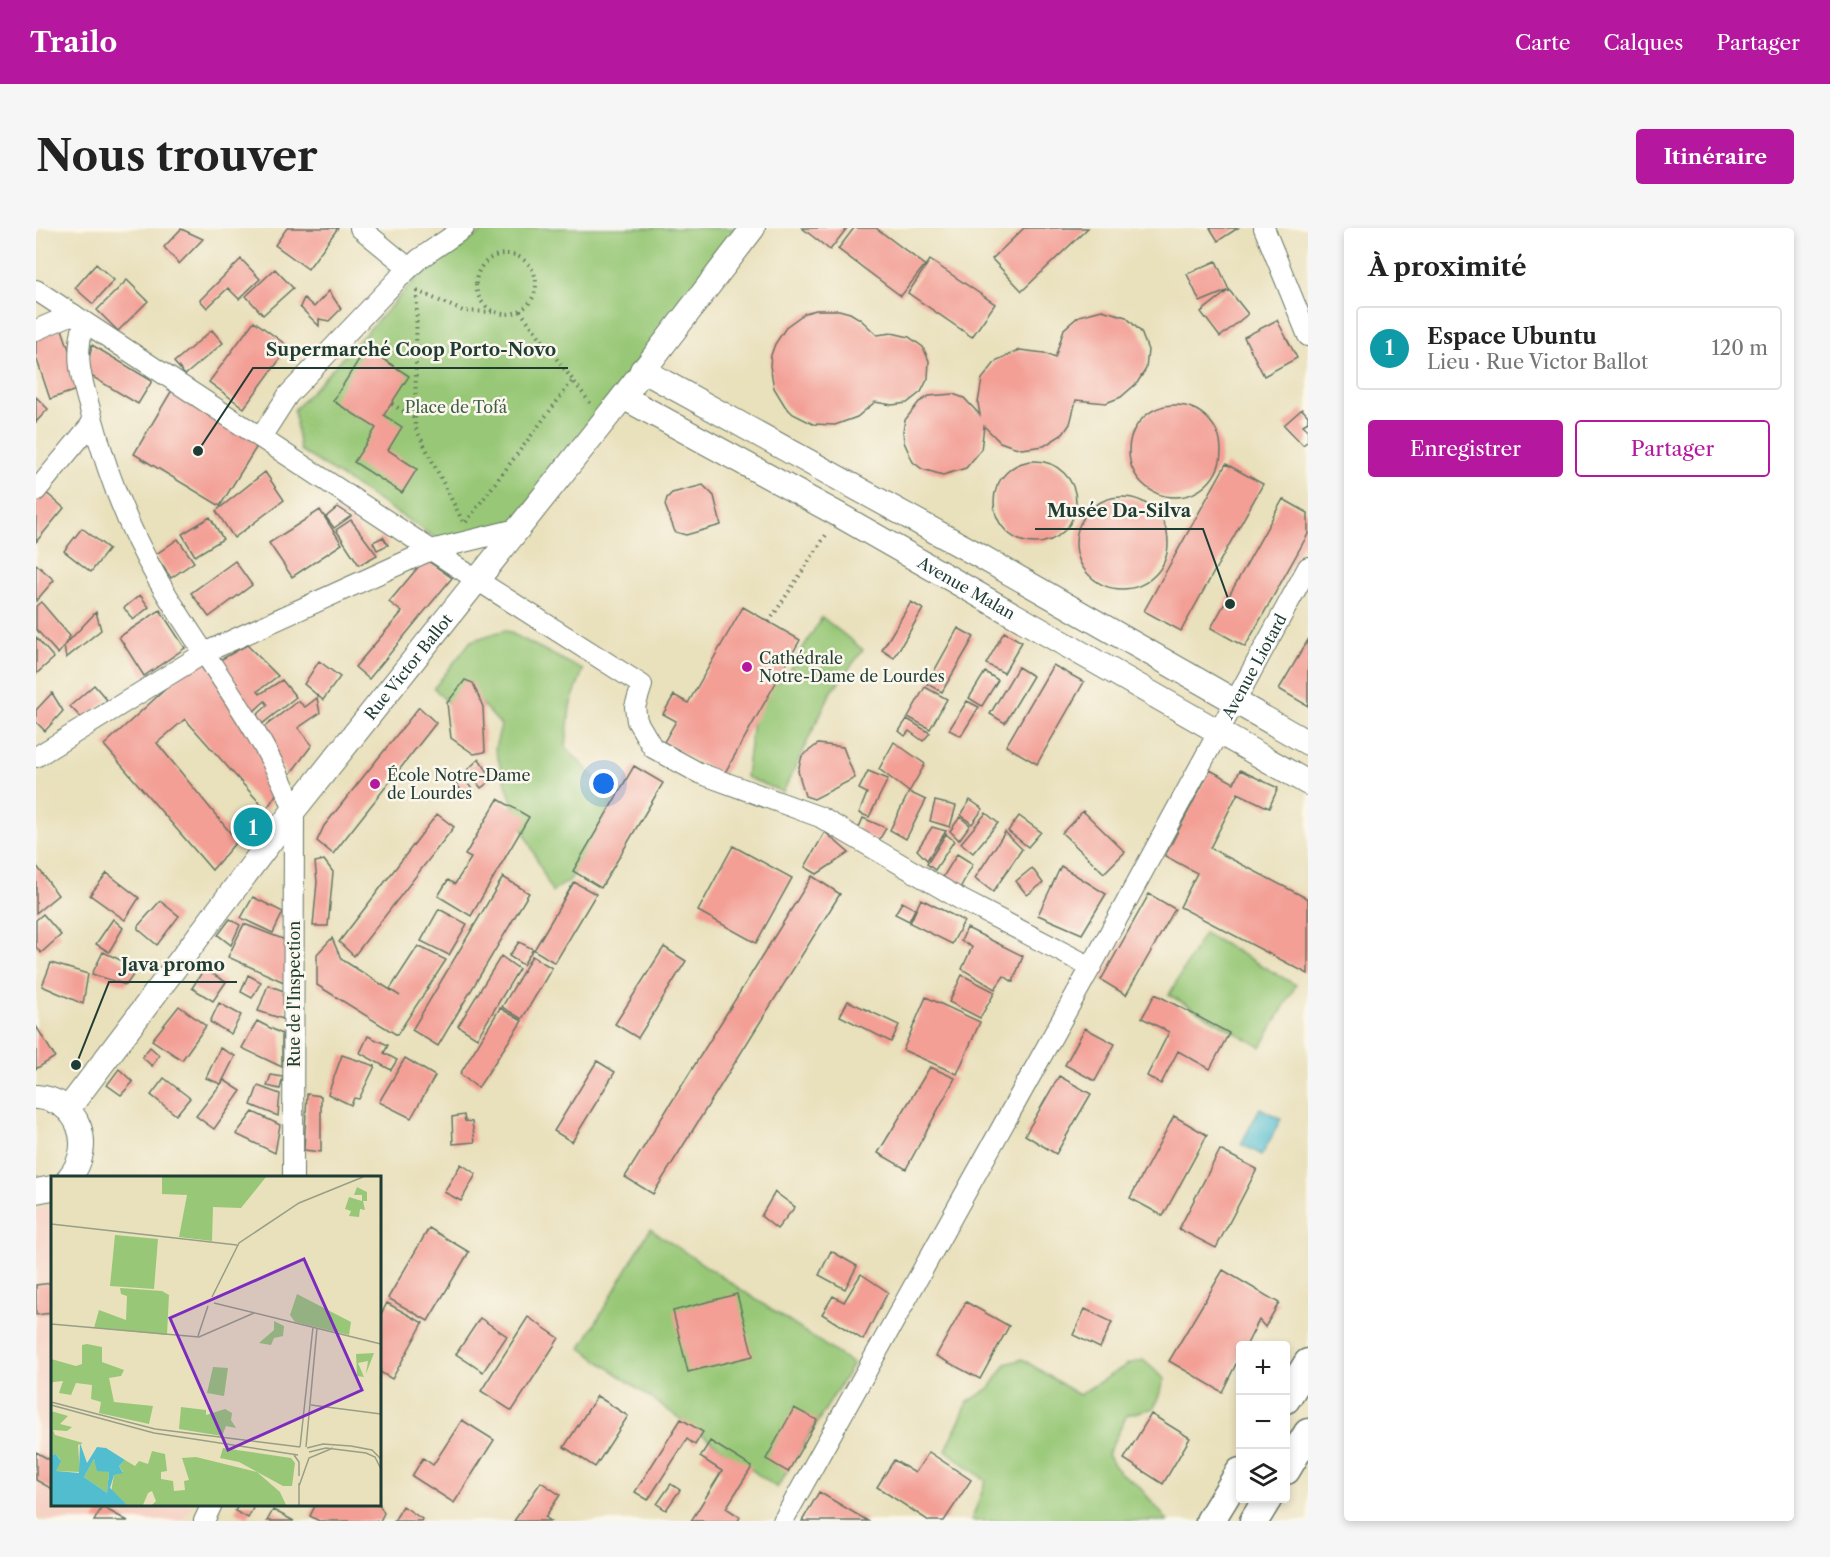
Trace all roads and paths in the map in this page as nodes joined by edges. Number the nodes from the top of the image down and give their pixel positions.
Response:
1 (360, 228) edge
2 (464, 228) edge
3 (753, 228) edge
4 (1264, 228) edge
5 (403, 274) junction
6 (36, 290) edge
7 (417, 291) junction
8 (520, 311) junction
9 (493, 312) junction
10 (79, 319) junction
11 (36, 330) edge
12 (1308, 336) edge
13 (642, 370) junction
14 (573, 380) junction
15 (623, 397) junction
16 (392, 404) dead end
17 (415, 418) junction
18 (604, 421) junction
19 (93, 422) junction
20 (261, 437) junction
21 (36, 491) edge
22 (839, 515) junction
23 (517, 529) junction
24 (468, 532) junction
25 (431, 550) junction
26 (980, 556) junction
27 (1308, 567) edge
28 (477, 580) junction
29 (961, 584) junction
30 (769, 622) dead end
31 (206, 652) junction
32 (1235, 700) junction
33 (1217, 733) junction
34 (1308, 742) edge
35 (36, 758) edge
36 (1308, 783) edge
37 (294, 810) junction
38 (1091, 967) junction
39 (36, 1097) edge
40 (68, 1109) junction
41 (75, 1176) edge
42 (293, 1176) edge
43 (51, 1188) edge
44 (36, 1191) edge
45 (1308, 1363) edge
46 (1288, 1395) edge
47 (1308, 1433) edge
48 (1290, 1463) edge
49 (1236, 1479) edge
50 (1265, 1503) edge
51 (211, 1506) edge
52 (204, 1521) edge
53 (783, 1521) edge
54 (1210, 1521) edge
55 (1254, 1521) edge

1 - 5 street
2 - 5 street
3 - 13 main road, Rue Victor Ballot
4 - 12 street
5 - 7 path
5 - 20 street
6 - 10 street
7 - 9 path
7 - 17 path
8 - 9 path
8 - 9 path
8 - 14 path
10 - 11 street
10 - 19 street
10 - 20 street
13 - 15 main road, Rue Victor Ballot
13 - 26 main road, Avenue Malan
14 - 18 path
14 - 24 path
15 - 18 main road, Rue Victor Ballot
15 - 22 main road, Avenue Malan
16 - 17 path
17 - 24 path
18 - 23 main road, Rue Victor Ballot
19 - 21 street
19 - 31 street
20 - 25 street
22 - 29 main road, Avenue Malan
22 - 30 path
23 - 24 street
23 - 28 main road, Rue Victor Ballot
24 - 25 street
25 - 28 street
25 - 31 street
26 - 29 main road
26 - 32 main road, Avenue Malan
27 - 32 street, Avenue Liotard
28 - 37 main road, Rue Victor Ballot
28 - 38 street
29 - 33 main road, Avenue Malan
31 - 35 street
31 - 37 street
32 - 33 street, Avenue Liotard
32 - 34 main road, Avenue Malan
33 - 36 main road, Avenue Malan
33 - 38 street, Avenue Liotard
37 - 40 main road, Rue Victor Ballot
37 - 42 street, Rue de l'Inspection
38 - 53 street, Avenue Liotard
39 - 40 main road
40 - 41 main road
43 - 44 main road
45 - 46 highway
47 - 48 highway
49 - 54 highway
50 - 55 highway
51 - 52 street

